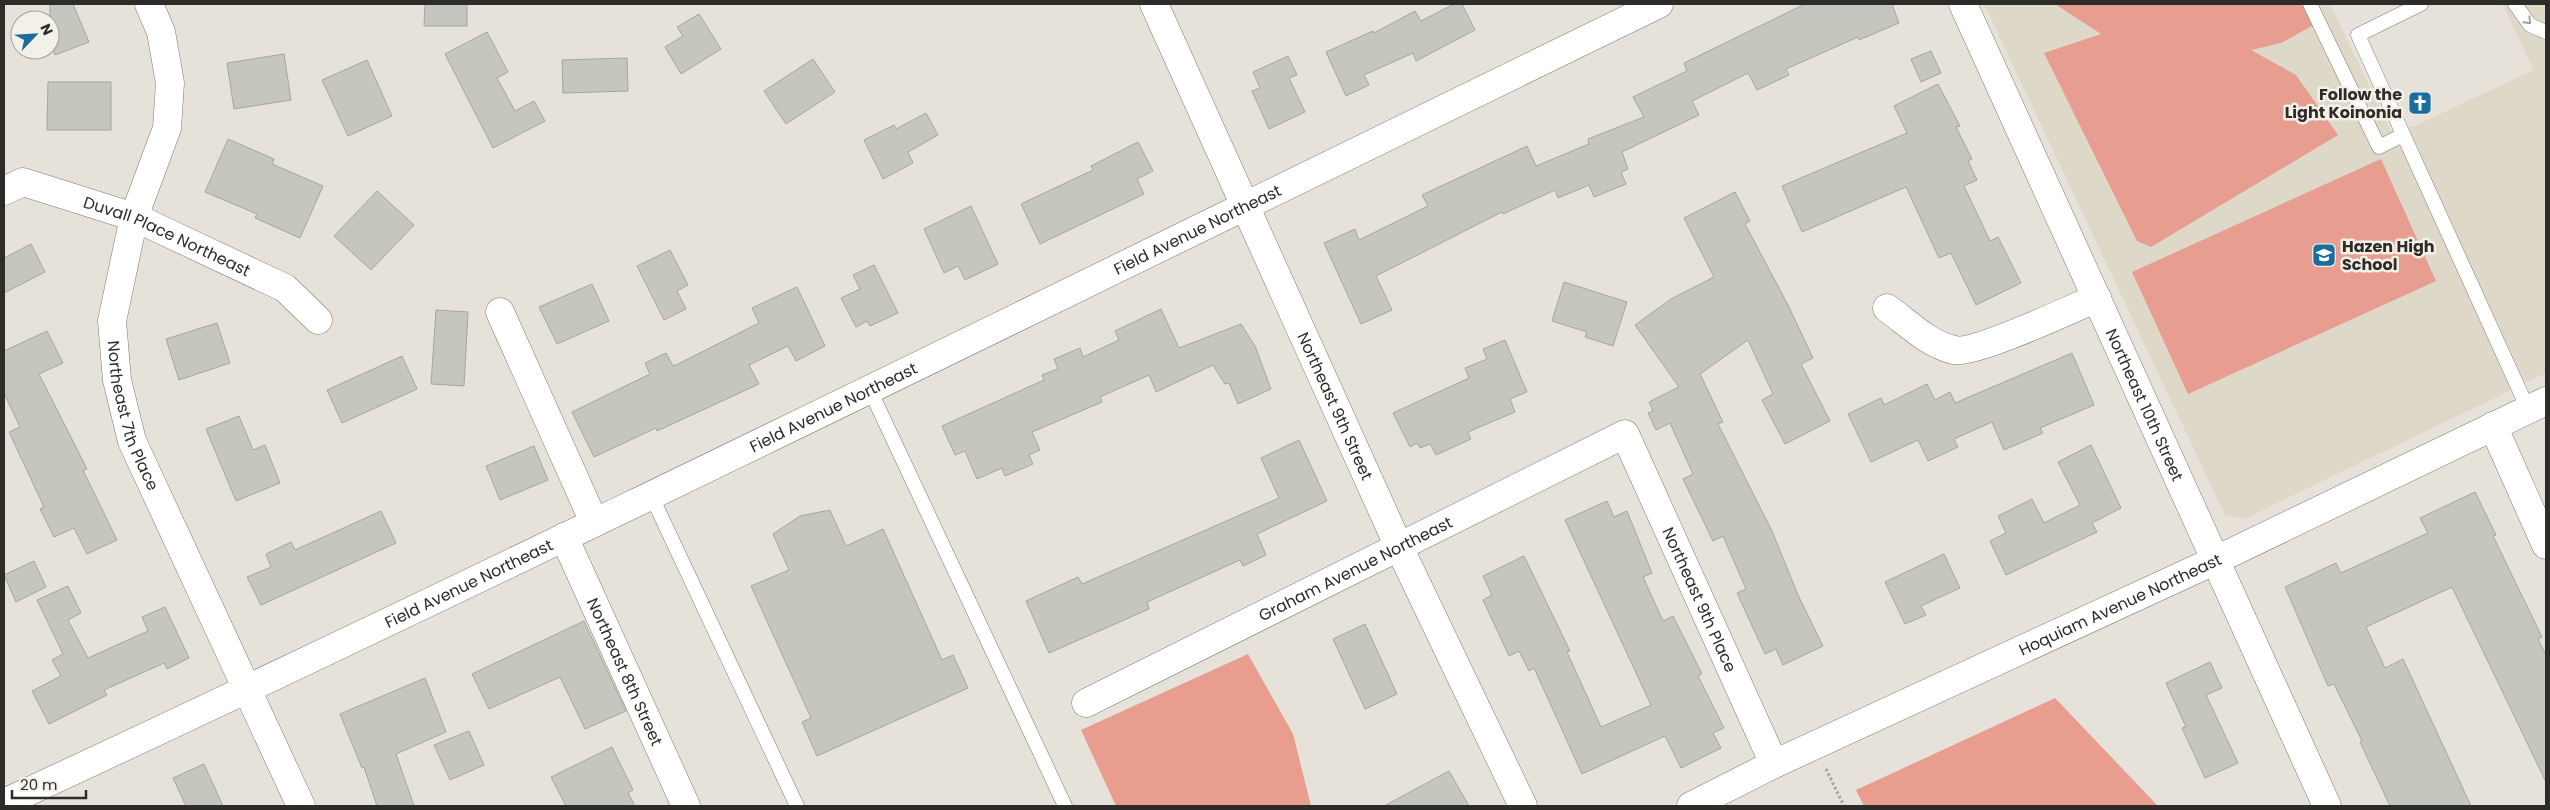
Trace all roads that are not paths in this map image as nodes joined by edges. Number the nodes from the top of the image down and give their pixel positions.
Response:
1 (148, 4) edge
2 (1154, 4) edge
3 (1659, 4) edge
4 (1963, 4) edge
5 (2310, 4) edge
6 (2421, 4) edge
7 (2515, 4) edge
8 (2546, 32) edge
9 (2403, 135) junction
10 (4, 191) edge
11 (1245, 204) junction
12 (134, 217) junction
13 (2097, 298) junction
14 (1887, 308) dead end
15 (500, 312) dead end
16 (318, 320) dead end
17 (870, 390) junction
18 (2537, 405) edge
19 (2493, 426) junction
20 (1625, 434) joint
21 (651, 495) junction
22 (594, 522) junction
23 (564, 537) junction
24 (2546, 545) edge
25 (1399, 547) junction
26 (2216, 560) junction
27 (247, 690) junction
28 (1086, 703) dead end
29 (1774, 764) junction
30 (4, 803) edge
31 (301, 806) edge
32 (686, 806) edge
33 (797, 806) edge
34 (1065, 806) edge
35 (1523, 806) edge
36 (1691, 806) edge
37 (2327, 806) edge

1 - 12 street, Northeast 7th Place
2 - 11 street, Northeast 9th Street
3 - 11 street, Field Avenue Northeast
4 - 13 street, Northeast 10th Street
5 - 9 lane
6 - 9 lane
7 -> 8 lane
9 - 18 lane
10 - 12 street, Duvall Place Northeast
11 - 17 street, Field Avenue Northeast
11 - 25 street, Northeast 9th Street
12 - 16 street, Duvall Place Northeast
12 - 27 street, Northeast 7th Place
13 - 14 street
13 - 26 street, Northeast 10th Street
15 - 22 street
17 - 21 street, Field Avenue Northeast
17 - 34 lane
18 - 19 street, Hoquiam Avenue Northeast
19 - 24 street
19 - 26 street, Hoquiam Avenue Northeast
20 - 25 street, Graham Avenue Northeast
20 - 29 street, Northeast 9th Place
21 - 22 street, Field Avenue Northeast
21 - 33 lane
22 - 23 street, Field Avenue Northeast
23 - 27 street, Field Avenue Northeast
23 - 32 street, Northeast 8th Street
25 - 28 street, Graham Avenue Northeast
25 - 35 street, Northeast 9th Street
26 - 29 street, Hoquiam Avenue Northeast
26 - 37 street, Northeast 10th Street
27 - 30 street, Field Avenue Northeast
27 - 31 street, Northeast 7th Place
29 - 36 street, Hoquiam Avenue Northeast

